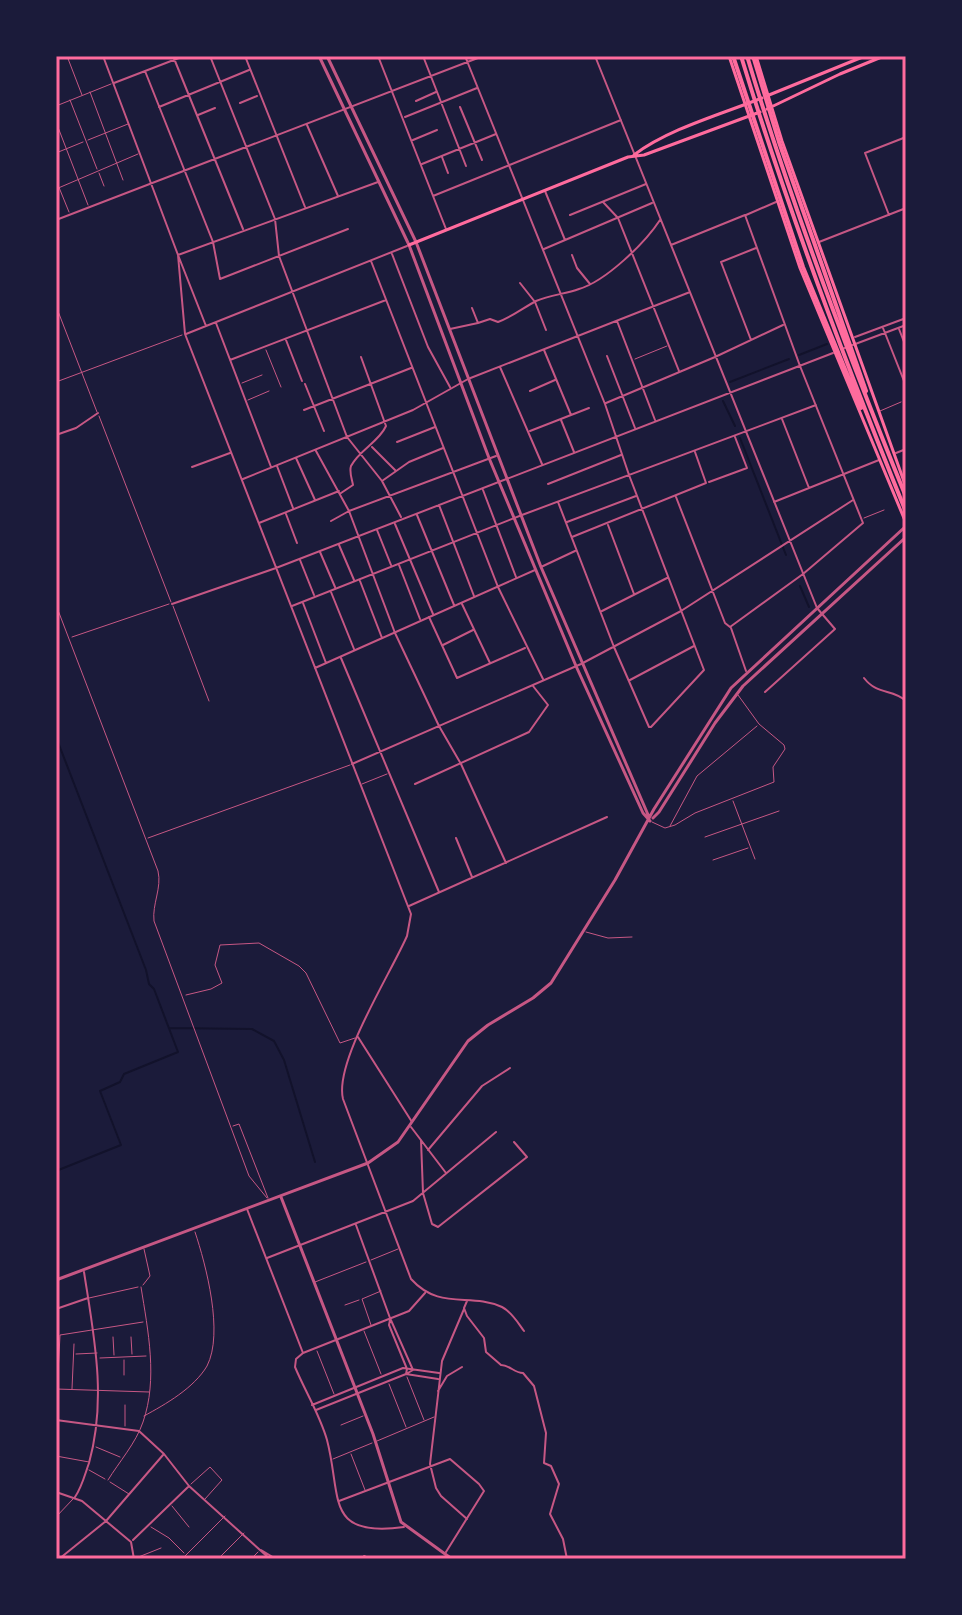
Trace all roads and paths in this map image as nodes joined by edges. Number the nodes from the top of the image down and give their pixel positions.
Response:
1 (67, 56) edge
2 (103, 56) edge
3 (184, 56) edge
4 (210, 56) edge
5 (245, 56) edge
6 (319, 56) edge
7 (327, 56) edge
8 (378, 56) edge
9 (423, 56) edge
10 (465, 56) edge
11 (483, 56) edge
12 (595, 56) edge
13 (731, 56) edge
14 (741, 56) edge
15 (752, 56) edge
16 (884, 56) edge
17 (862, 57) edge
18 (174, 58) edge
19 (468, 62) junction
20 (250, 69) junction
21 (145, 71) junction
22 (431, 76) junction
23 (220, 81) junction
24 (113, 83) junction
25 (478, 88) junction
26 (392, 91) junction
27 (438, 91) junction
28 (90, 92) junction
29 (189, 94) junction
30 (260, 95) junction
31 (82, 96) junction
32 (766, 96) junction
33 (70, 100) junction
34 (416, 101) dead end
35 (240, 103) dead end
36 (442, 103) junction
37 (746, 104) junction
38 (56, 106) edge
39 (159, 107) junction
40 (351, 107) junction
41 (460, 107) dead end
42 (215, 108) dead end
43 (769, 108) junction
44 (344, 109) junction
45 (197, 115) junction
46 (750, 117) junction
47 (403, 118) junction
48 (621, 120) junction
49 (56, 122) edge
50 (129, 123) junction
51 (306, 124) junction
52 (437, 130) dead end
53 (106, 132) junction
54 (496, 134) junction
55 (275, 136) junction
56 (906, 137) edge
57 (412, 140) junction
58 (86, 141) junction
59 (475, 142) junction
60 (246, 148) junction
61 (66, 149) junction
62 (459, 149) junction
63 (56, 153) edge
64 (141, 153) junction
65 (634, 155) junction
66 (441, 156) junction
67 (215, 159) junction
68 (482, 160) dead end
69 (117, 163) junction
70 (421, 164) junction
71 (509, 165) junction
72 (466, 166) dead end
73 (98, 171) junction
74 (184, 171) junction
75 (448, 173) dead end
76 (56, 180) edge
77 (78, 180) junction
78 (123, 180) dead end
79 (379, 181) junction
80 (153, 183) junction
81 (646, 184) junction
82 (104, 186) dead end
83 (57, 188) edge
84 (545, 190) junction
85 (338, 196) junction
86 (433, 196) junction
87 (522, 199) junction
88 (603, 202) junction
89 (776, 202) junction
90 (653, 203) junction
91 (89, 207) junction
92 (305, 208) junction
93 (906, 208) edge
94 (69, 215) junction
95 (570, 215) dead end
96 (745, 215) junction
97 (889, 215) junction
98 (618, 218) junction
99 (275, 219) junction
100 (660, 219) junction
101 (56, 220) edge
102 (348, 229) dead end
103 (446, 229) junction
104 (244, 231) junction
105 (565, 240) junction
106 (213, 242) junction
107 (416, 242) junction
108 (819, 242) junction
109 (409, 245) junction
110 (671, 245) junction
111 (757, 247) junction
112 (543, 249) junction
113 (391, 253) junction
114 (632, 254) junction
115 (178, 255) junction
116 (572, 255) dead end
117 (279, 256) junction
118 (371, 261) junction
119 (520, 283) dead end
120 (590, 284) junction
121 (293, 292) junction
122 (690, 292) junction
123 (561, 293) junction
124 (387, 300) junction
125 (535, 302) junction
126 (56, 306) edge
127 (653, 306) junction
128 (472, 308) dead end
129 (906, 318) edge
130 (617, 320) junction
131 (215, 322) junction
132 (478, 323) junction
133 (784, 324) junction
134 (906, 325) edge
135 (206, 326) junction
136 (882, 326) junction
137 (899, 328) junction
138 (449, 330) junction
139 (546, 330) dead end
140 (308, 331) junction
141 (885, 333) junction
142 (185, 334) junction
143 (578, 336) junction
144 (852, 338) junction
145 (285, 339) junction
146 (751, 340) junction
147 (854, 345) junction
148 (669, 346) junction
149 (265, 347) junction
150 (906, 347) edge
151 (544, 349) junction
152 (833, 353) junction
153 (607, 356) dead end
154 (361, 357) dead end
155 (715, 357) junction
156 (230, 360) junction
157 (632, 360) junction
158 (499, 366) junction
159 (800, 366) junction
160 (413, 368) junction
161 (81, 372) junction
162 (679, 373) junction
163 (262, 375) dead end
164 (468, 379) junction
165 (556, 380) junction
166 (56, 382) edge
167 (372, 383) junction
168 (461, 383) junction
169 (239, 384) junction
170 (906, 386) edge
171 (281, 387) dead end
172 (451, 388) junction
173 (643, 388) junction
174 (269, 391) dead end
175 (530, 391) dead end
176 (730, 393) junction
177 (623, 396) junction
178 (333, 398) junction
179 (246, 401) junction
180 (901, 402) dead end
181 (427, 404) junction
182 (605, 404) junction
183 (816, 405) junction
184 (314, 406) junction
185 (589, 408) dead end
186 (304, 410) dead end
187 (878, 412) junction
188 (98, 413) junction
189 (571, 415) junction
190 (782, 418) junction
191 (561, 419) junction
192 (387, 422) junction
193 (656, 422) junction
194 (873, 423) junction
195 (436, 427) junction
196 (636, 429) junction
197 (324, 431) dead end
198 (528, 432) junction
199 (746, 432) junction
200 (56, 435) edge
201 (735, 436) junction
202 (347, 437) junction
203 (616, 437) junction
204 (397, 442) dead end
205 (371, 446) junction
206 (444, 447) junction
207 (906, 449) edge
208 (316, 450) junction
209 (694, 451) junction
210 (231, 453) junction
211 (574, 453) junction
212 (622, 454) junction
213 (893, 454) junction
214 (361, 455) junction
215 (497, 455) junction
216 (296, 457) junction
217 (489, 458) junction
218 (879, 460) junction
219 (276, 465) junction
220 (543, 465) junction
221 (192, 467) dead end
222 (271, 467) junction
223 (395, 470) junction
224 (454, 472) junction
225 (844, 474) junction
226 (629, 475) junction
227 (242, 479) junction
228 (507, 479) junction
229 (382, 481) junction
230 (499, 482) junction
231 (706, 483) junction
232 (548, 484) dead end
233 (906, 487) edge
234 (810, 488) junction
235 (482, 489) junction
236 (340, 492) junction
237 (390, 496) junction
238 (463, 496) junction
239 (637, 496) junction
240 (676, 497) junction
241 (906, 497) edge
242 (854, 499) junction
243 (315, 501) junction
244 (558, 502) junction
245 (774, 502) junction
246 (439, 505) junction
247 (294, 510) junction
248 (642, 510) junction
249 (884, 510) dead end
250 (349, 511) junction
251 (906, 512) edge
252 (285, 513) junction
253 (417, 514) junction
254 (522, 515) junction
255 (514, 519) junction
256 (402, 520) junction
257 (331, 521) dead end
258 (863, 521) junction
259 (395, 522) junction
260 (258, 523) junction
261 (566, 523) junction
262 (607, 524) junction
263 (906, 524) edge
264 (496, 526) junction
265 (376, 529) junction
266 (477, 533) junction
267 (358, 536) junction
268 (571, 537) junction
269 (906, 537) edge
270 (790, 542) junction
271 (297, 543) dead end
272 (453, 543) junction
273 (339, 544) junction
274 (320, 551) junction
275 (432, 551) junction
276 (576, 551) junction
277 (299, 559) junction
278 (410, 559) junction
279 (399, 564) junction
280 (391, 567) junction
281 (541, 567) junction
282 (276, 568) junction
283 (535, 570) junction
284 (372, 574) junction
285 (803, 574) junction
286 (668, 577) junction
287 (516, 578) junction
288 (359, 579) junction
289 (354, 581) junction
290 (498, 587) junction
291 (335, 589) junction
292 (330, 591) junction
293 (712, 591) junction
294 (634, 594) junction
295 (315, 597) junction
296 (474, 597) junction
297 (302, 602) junction
298 (462, 603) junction
299 (172, 604) junction
300 (56, 605) edge
301 (291, 606) junction
302 (455, 606) junction
303 (817, 608) junction
304 (601, 611) junction
305 (681, 611) junction
306 (821, 614) junction
307 (434, 615) junction
308 (429, 617) junction
309 (421, 621) junction
310 (730, 627) junction
311 (474, 629) junction
312 (395, 633) junction
313 (69, 638) junction
314 (383, 638) junction
315 (442, 645) junction
316 (694, 646) junction
317 (614, 647) junction
318 (526, 648) junction
319 (355, 650) junction
320 (341, 657) junction
321 (326, 663) junction
322 (490, 664) junction
323 (581, 664) junction
324 (576, 666) junction
325 (314, 668) junction
326 (747, 673) junction
327 (864, 678) dead end
328 (543, 680) junction
329 (629, 680) junction
330 (532, 685) junction
331 (765, 692) dead end
332 (737, 693) junction
333 (209, 701) dead end
334 (906, 701) edge
335 (759, 724) junction
336 (439, 726) junction
337 (380, 752) junction
338 (352, 764) junction
339 (461, 764) junction
340 (389, 773) junction
341 (415, 784) dead end
342 (360, 785) junction
343 (732, 799) junction
344 (779, 811) dead end
345 (607, 817) dead end
346 (650, 821) junction
347 (742, 823) junction
348 (669, 827) junction
349 (705, 837) dead end
350 (456, 838) dead end
351 (146, 839) junction
352 (751, 847) junction
353 (755, 859) dead end
354 (713, 860) dead end
355 (506, 863) junction
356 (473, 878) junction
357 (439, 892) junction
358 (408, 906) junction
359 (584, 931) junction
360 (632, 937) dead end
361 (184, 996) junction
362 (358, 1037) junction
363 (510, 1068) dead end
364 (411, 1125) junction
365 (231, 1127) junction
366 (496, 1132) dead end
367 (421, 1140) junction
368 (514, 1142) dead end
369 (428, 1150) junction
370 (368, 1163) junction
371 (447, 1174) junction
372 (423, 1193) junction
373 (281, 1197) junction
374 (269, 1201) junction
375 (247, 1209) junction
376 (385, 1213) junction
377 (356, 1224) junction
378 (195, 1229) junction
379 (300, 1244) junction
380 (144, 1248) junction
381 (398, 1249) junction
382 (266, 1258) junction
383 (370, 1260) junction
384 (83, 1270) junction
385 (56, 1280) edge
386 (315, 1282) junction
387 (141, 1287) junction
388 (381, 1291) junction
389 (425, 1292) junction
390 (88, 1298) junction
391 (362, 1299) junction
392 (467, 1301) junction
393 (345, 1305) dead end
394 (464, 1308) junction
395 (56, 1309) edge
396 (390, 1318) junction
397 (147, 1321) junction
398 (371, 1325) junction
399 (94, 1328) junction
400 (363, 1328) junction
401 (524, 1331) dead end
402 (113, 1337) dead end
403 (131, 1337) dead end
404 (336, 1339) junction
405 (74, 1344) dead end
406 (316, 1348) junction
407 (97, 1353) junction
408 (303, 1353) junction
409 (73, 1354) junction
410 (150, 1356) junction
411 (124, 1357) junction
412 (132, 1357) junction
413 (97, 1358) junction
414 (114, 1358) junction
415 (462, 1367) dead end
416 (407, 1369) junction
417 (413, 1370) junction
418 (440, 1373) junction
419 (406, 1374) junction
420 (124, 1375) dead end
421 (382, 1377) junction
422 (439, 1379) junction
423 (388, 1382) junction
424 (355, 1387) junction
425 (57, 1389) edge
426 (72, 1390) junction
427 (99, 1391) junction
428 (149, 1392) junction
429 (357, 1393) junction
430 (436, 1393) junction
431 (334, 1396) junction
432 (125, 1405) dead end
433 (312, 1405) junction
434 (315, 1410) junction
435 (56, 1412) edge
436 (365, 1415) junction
437 (144, 1416) junction
438 (434, 1417) junction
439 (56, 1420) edge
440 (425, 1421) junction
441 (98, 1425) junction
442 (341, 1425) dead end
443 (406, 1428) junction
444 (125, 1429) junction
445 (139, 1431) junction
446 (375, 1441) junction
447 (93, 1446) junction
448 (350, 1452) junction
449 (164, 1454) junction
450 (56, 1456) edge
451 (122, 1458) junction
452 (331, 1460) junction
453 (89, 1462) junction
454 (430, 1467) junction
455 (87, 1468) junction
456 (108, 1480) junction
457 (389, 1483) junction
458 (189, 1486) junction
459 (365, 1491) junction
460 (56, 1492) edge
461 (129, 1494) junction
462 (75, 1497) junction
463 (205, 1499) junction
464 (338, 1502) junction
465 (170, 1504) junction
466 (225, 1516) junction
467 (56, 1517) edge
468 (467, 1519) junction
469 (106, 1521) junction
470 (149, 1525) junction
471 (189, 1527) dead end
472 (404, 1527) junction
473 (244, 1533) junction
474 (131, 1542) junction
475 (161, 1548) dead end
476 (260, 1550) junction
477 (186, 1555) junction
478 (445, 1555) junction
479 (59, 1559) edge
480 (134, 1559) edge
481 (182, 1559) edge
482 (218, 1559) edge
483 (251, 1559) edge
484 (270, 1559) edge
485 (276, 1559) edge
486 (362, 1559) edge
487 (370, 1559) edge
488 (452, 1559) edge
489 (567, 1559) edge
490 (642, 1559) edge
491 (678, 1559) edge

1 - 31 lane
2 - 24 street
3 - 18 street
4 - 23 street
5 - 20 street
6 - 44 street
7 - 40 street
8 - 26 street
9 - 22 street
10 - 19 street
11 - 19 street
12 - 48 street
13 - 37 highway
14 - 194 highway
15 - 32 highway
15 - 194 highway
16 - 43 main road
17 - 32 main road
18 - 21 street
18 - 29 street
19 - 22 street
19 - 25 street
20 - 23 street
20 - 30 street
21 - 24 street
21 - 39 street
22 - 26 street
22 - 27 street
23 - 29 street
23 - 60 street
24 - 28 lane
24 - 50 street
25 - 36 street
25 - 54 street
26 - 40 street
26 - 47 street
27 - 34 street
27 - 36 street
28 - 31 lane
28 - 53 lane
29 - 39 street
29 - 45 street
30 - 35 street
30 - 55 street
31 - 33 lane
32 - 37 main road
32 - 43 highway
33 - 38 lane
33 - 58 lane
36 - 47 street
36 - 62 street
37 - 46 highway
37 - 65 main road
39 - 74 street
40 - 44 street
40 - 107 street
41 - 59 street
42 - 45 street
43 - 46 main road
43 - 108 main road
43 - 194 highway
44 - 51 street
44 - 79 street
45 - 67 street
46 - 65 main road
46 - 89 main road
46 - 194 highway
47 - 57 street
48 - 65 street
48 - 71 street
49 - 61 lane
50 - 53 lane
50 - 64 street
51 - 55 street
51 - 85 street
52 - 57 street
53 - 58 lane
53 - 69 lane
54 - 59 street
54 - 71 street
55 - 60 street
55 - 92 street
56 - 97 street
57 - 70 street
58 - 61 lane
58 - 73 lane
59 - 62 street
59 - 68 street
60 - 67 street
60 - 99 street
61 - 63 lane
61 - 77 lane
62 - 66 street
62 - 72 street
64 - 69 lane
64 - 80 street
65 - 81 street
65 - 84 main road
66 - 70 street
66 - 75 street
67 - 74 street
67 - 104 street
69 - 73 lane
69 - 78 lane
70 - 86 street
71 - 86 street
71 - 87 street
73 - 77 lane
73 - 82 lane
74 - 80 street
74 - 106 street
76 - 83 lane
77 - 83 lane
77 - 91 lane
79 - 85 street
79 - 109 street
80 - 91 street
80 - 115 street
81 - 88 street
81 - 90 street
83 - 94 lane
84 - 87 main road
84 - 105 street
85 - 92 street
86 - 103 street
87 - 103 main road
87 - 112 street
88 - 95 street
88 - 98 street
89 - 96 street
89 - 152 main road
90 - 98 street
90 - 100 street
91 - 94 street
92 - 99 street
93 - 97 street
94 - 101 street
96 - 110 street
96 - 111 street
97 - 108 street
98 - 105 street
98 - 114 street
99 - 104 street
99 - 117 street
100 - 110 street
100 - 114 street
102 - 117 street
103 - 107 main road
104 - 106 street
105 - 112 street
106 - 115 street
106 - 117 street
107 - 109 main road
107 - 138 street
108 - 144 main road
109 - 113 street
109 - 168 street
110 - 122 street
111 - 133 street
111 - 146 street
112 - 123 street
113 - 118 street
113 - 172 street
114 - 120 street
114 - 127 street
115 - 135 street
115 - 142 street
116 - 120 street
117 - 121 street
118 - 121 street
118 - 124 street
119 - 125 street
120 - 123 street
121 - 131 street
121 - 140 street
122 - 127 street
122 - 155 street
123 - 125 street
123 - 143 street
124 - 140 street
124 - 160 street
125 - 132 street
125 - 139 street
126 - 161 lane
127 - 130 street
127 - 148 street
128 - 132 street
129 - 136 street
130 - 143 street
130 - 157 street
131 - 135 street
131 - 156 street
132 - 138 street
133 - 146 street
133 - 159 street
134 - 137 street
135 - 142 street
136 - 141 street
136 - 144 street
137 - 141 street
137 - 150 street
138 - 164 street
140 - 145 street
140 - 178 street
141 - 147 street
141 - 170 street
142 - 161 lane
142 - 210 street
143 - 151 street
143 - 182 street
144 - 147 main road
144 - 152 street
145 - 149 street
145 - 184 street
146 - 155 street
147 - 152 street
147 - 187 main road
148 - 157 lane
148 - 162 street
149 - 156 street
149 - 171 lane
151 - 158 street
151 - 165 street
152 - 159 street
152 - 218 main road
153 - 177 street
154 - 167 street
155 - 162 street
155 - 176 street
156 - 169 street
157 - 173 street
158 - 164 street
158 - 198 street
159 - 176 street
159 - 183 street
160 - 167 street
160 - 181 street
161 - 166 lane
161 - 188 lane
162 - 173 street
163 - 169 lane
164 - 168 street
164 - 215 street
165 - 175 street
165 - 189 street
167 - 178 street
167 - 192 street
168 - 172 street
168 - 217 street
169 - 179 street
172 - 181 street
173 - 177 street
173 - 193 street
174 - 179 lane
176 - 193 street
176 - 199 street
177 - 182 street
177 - 196 street
178 - 184 street
178 - 202 street
179 - 222 street
180 - 187 lane
181 - 192 street
181 - 195 street
182 - 203 street
183 - 190 street
183 - 225 street
184 - 186 street
184 - 197 street
185 - 189 street
187 - 213 main road
188 - 200 street
188 - 299 lane
189 - 191 street
190 - 199 street
190 - 234 street
191 - 198 street
191 - 211 street
192 - 202 street
192 - 205 street
193 - 196 street
194 - 241 highway
194 - 251 highway
195 - 204 street
195 - 206 street
196 - 203 street
198 - 220 street
199 - 201 street
199 - 245 street
201 - 209 street
201 - 231 street
202 - 208 street
202 - 214 street
203 - 211 street
203 - 212 street
205 - 214 street
205 - 223 street
206 - 223 street
206 - 224 street
207 - 213 street
208 - 216 street
208 - 236 street
209 - 226 street
209 - 231 street
210 - 221 street
210 - 227 street
211 - 220 street
212 - 226 street
212 - 232 street
213 - 218 street
213 - 233 main road
214 - 229 street
214 - 236 street
215 - 217 street
215 - 228 street
216 - 219 street
216 - 243 street
217 - 224 street
217 - 230 street
218 - 225 street
218 - 263 main road
219 - 222 street
219 - 247 street
220 - 228 street
222 - 227 street
223 - 229 street
224 - 237 street
224 - 238 street
225 - 234 street
225 - 242 street
226 - 239 street
226 - 244 street
227 - 260 street
228 - 230 street
228 - 254 street
229 - 237 street
230 - 235 street
230 - 255 street
231 - 240 street
234 - 245 street
235 - 238 street
235 - 264 street
236 - 243 street
236 - 250 street
237 - 250 street
237 - 256 street
238 - 246 street
238 - 266 street
239 - 248 street
239 - 261 street
240 - 248 street
240 - 293 street
242 - 258 street
242 - 270 street
243 - 247 street
244 - 254 street
244 - 261 street
245 - 270 street
246 - 253 street
246 - 272 street
247 - 252 street
248 - 262 street
248 - 286 street
249 - 258 lane
250 - 257 street
250 - 267 street
252 - 260 street
252 - 271 street
253 - 256 street
253 - 275 street
254 - 255 street
254 - 281 street
255 - 264 street
255 - 283 street
256 - 259 street
258 - 285 street
259 - 265 street
259 - 278 street
260 - 282 street
261 - 268 street
262 - 268 street
262 - 294 street
263 - 303 street
264 - 266 street
264 - 287 street
265 - 267 street
265 - 280 street
266 - 272 street
266 - 290 street
267 - 273 street
267 - 284 street
268 - 276 street
269 - 306 street
270 - 285 street
270 - 293 street
272 - 275 street
272 - 296 street
273 - 274 street
273 - 289 street
274 - 277 street
274 - 291 street
275 - 278 street
275 - 302 street
276 - 281 street
276 - 304 street
277 - 282 street
277 - 295 street
278 - 279 street
278 - 307 street
279 - 280 street
279 - 309 street
280 - 284 street
281 - 283 street
281 - 323 street
282 - 299 street
282 - 301 street
283 - 287 street
283 - 324 street
284 - 288 street
284 - 312 street
285 - 303 street
285 - 310 street
286 - 294 street
286 - 305 street
287 - 290 street
288 - 289 street
288 - 314 street
289 - 291 street
290 - 296 street
290 - 318 street
291 - 292 street
292 - 295 street
292 - 319 street
293 - 305 street
293 - 310 street
294 - 304 street
295 - 297 street
296 - 298 street
297 - 301 street
297 - 321 street
298 - 302 street
298 - 311 street
299 - 313 lane
299 - 333 lane
300 - 313 lane
301 - 325 street
302 - 307 street
303 - 306 street
303 - 326 street
304 - 317 street
305 - 316 street
305 - 317 street
306 - 331 street
306 - 332 street
307 - 308 street
308 - 309 street
308 - 315 street
309 - 312 street
310 - 326 street
311 - 315 street
311 - 322 street
312 - 314 street
312 - 336 street
313 - 351 lane
314 - 319 street
315 - 322 street
316 - 329 street
316 - 329 street
317 - 323 street
317 - 329 street
318 - 322 street
318 - 328 street
319 - 320 street
320 - 321 street
320 - 337 street
321 - 325 street
323 - 324 street
323 - 346 street
324 - 328 street
324 - 346 street
325 - 338 street
326 - 346 street
327 - 334 street
328 - 330 street
330 - 336 street
330 - 339 street
332 - 335 lane
332 - 346 street
335 - 343 lane
335 - 348 lane
336 - 337 street
336 - 339 street
337 - 338 street
337 - 340 street
338 - 342 street
338 - 351 lane
339 - 341 street
339 - 355 street
340 - 342 lane
340 - 357 street
342 - 358 street
343 - 347 lane
343 - 348 lane
344 - 347 lane
345 - 355 street
346 - 348 lane
346 - 359 street
347 - 349 lane
347 - 352 lane
350 - 356 street
351 - 361 lane
352 - 353 lane
352 - 354 lane
355 - 356 street
356 - 357 street
357 - 358 street
358 - 362 street
359 - 360 lane
359 - 364 street
361 - 362 lane
361 - 365 lane
362 - 364 street
362 - 370 street
363 - 369 street
364 - 367 street
364 - 370 street
365 - 374 lane
365 - 374 lane
366 - 371 street
367 - 369 street
367 - 372 street
368 - 372 street
369 - 371 street
370 - 373 street
370 - 376 street
371 - 372 street
372 - 376 street
373 - 374 street
373 - 379 street
374 - 375 street
375 - 378 street
375 - 382 street
376 - 377 street
376 - 381 street
377 - 379 street
377 - 383 street
378 - 380 street
378 - 437 lane
379 - 382 street
379 - 386 street
380 - 384 street
380 - 387 lane
381 - 383 lane
381 - 389 street
382 - 408 street
383 - 386 lane
383 - 388 street
384 - 385 street
384 - 390 street
386 - 404 street
387 - 390 lane
387 - 397 lane
388 - 391 lane
388 - 396 street
389 - 392 street
389 - 396 street
390 - 395 street
390 - 399 street
391 - 393 lane
391 - 398 lane
392 - 394 street
392 - 401 street
394 - 418 street
394 - 489 street
396 - 398 street
396 - 416 street
396 - 417 street
397 - 399 lane
397 - 410 lane
398 - 400 street
399 - 407 street
399 - 425 lane
400 - 404 street
400 - 421 lane
402 - 414 lane
403 - 412 lane
404 - 406 street
404 - 424 street
405 - 409 lane
406 - 408 street
406 - 431 lane
407 - 409 lane
407 - 413 street
408 - 433 street
409 - 426 lane
410 - 412 lane
410 - 428 lane
411 - 412 lane
411 - 414 lane
411 - 420 lane
413 - 414 lane
413 - 427 street
415 - 430 street
416 - 417 street
416 - 419 street
416 - 421 street
417 - 418 street
417 - 419 street
418 - 422 street
419 - 422 street
419 - 423 street
419 - 440 lane
421 - 424 street
422 - 430 street
423 - 429 street
423 - 443 lane
424 - 429 street
424 - 431 street
425 - 426 lane
425 - 435 lane
426 - 427 lane
427 - 428 lane
427 - 441 street
428 - 437 lane
429 - 434 street
429 - 436 street
430 - 438 street
431 - 433 street
432 - 444 lane
433 - 434 street
434 - 452 street
436 - 442 lane
436 - 446 street
437 - 445 lane
438 - 440 lane
438 - 454 street
439 - 441 street
440 - 443 lane
441 - 444 street
441 - 447 street
443 - 446 lane
444 - 445 street
445 - 449 street
445 - 451 lane
446 - 448 lane
446 - 457 street
447 - 451 lane
447 - 453 street
448 - 452 lane
448 - 459 lane
449 - 458 street
449 - 461 street
450 - 453 lane
451 - 456 lane
452 - 464 street
453 - 455 street
454 - 457 street
454 - 468 street
454 - 468 street
455 - 456 lane
455 - 462 street
456 - 461 lane
457 - 459 street
457 - 472 street
458 - 463 street
458 - 463 lane
458 - 465 street
459 - 464 street
460 - 462 street
461 - 469 street
462 - 467 lane
462 - 469 street
463 - 466 street
464 - 472 street
465 - 470 street
465 - 471 lane
466 - 473 street
466 - 477 lane
468 - 478 street
469 - 474 street
469 - 479 street
470 - 474 street
470 - 477 lane
472 - 478 street
473 - 476 street
473 - 482 lane
474 - 480 street
475 - 480 lane
476 - 483 lane
476 - 484 street
476 - 485 street
477 - 481 lane
478 - 488 street
486 - 487 street
490 - 491 street

